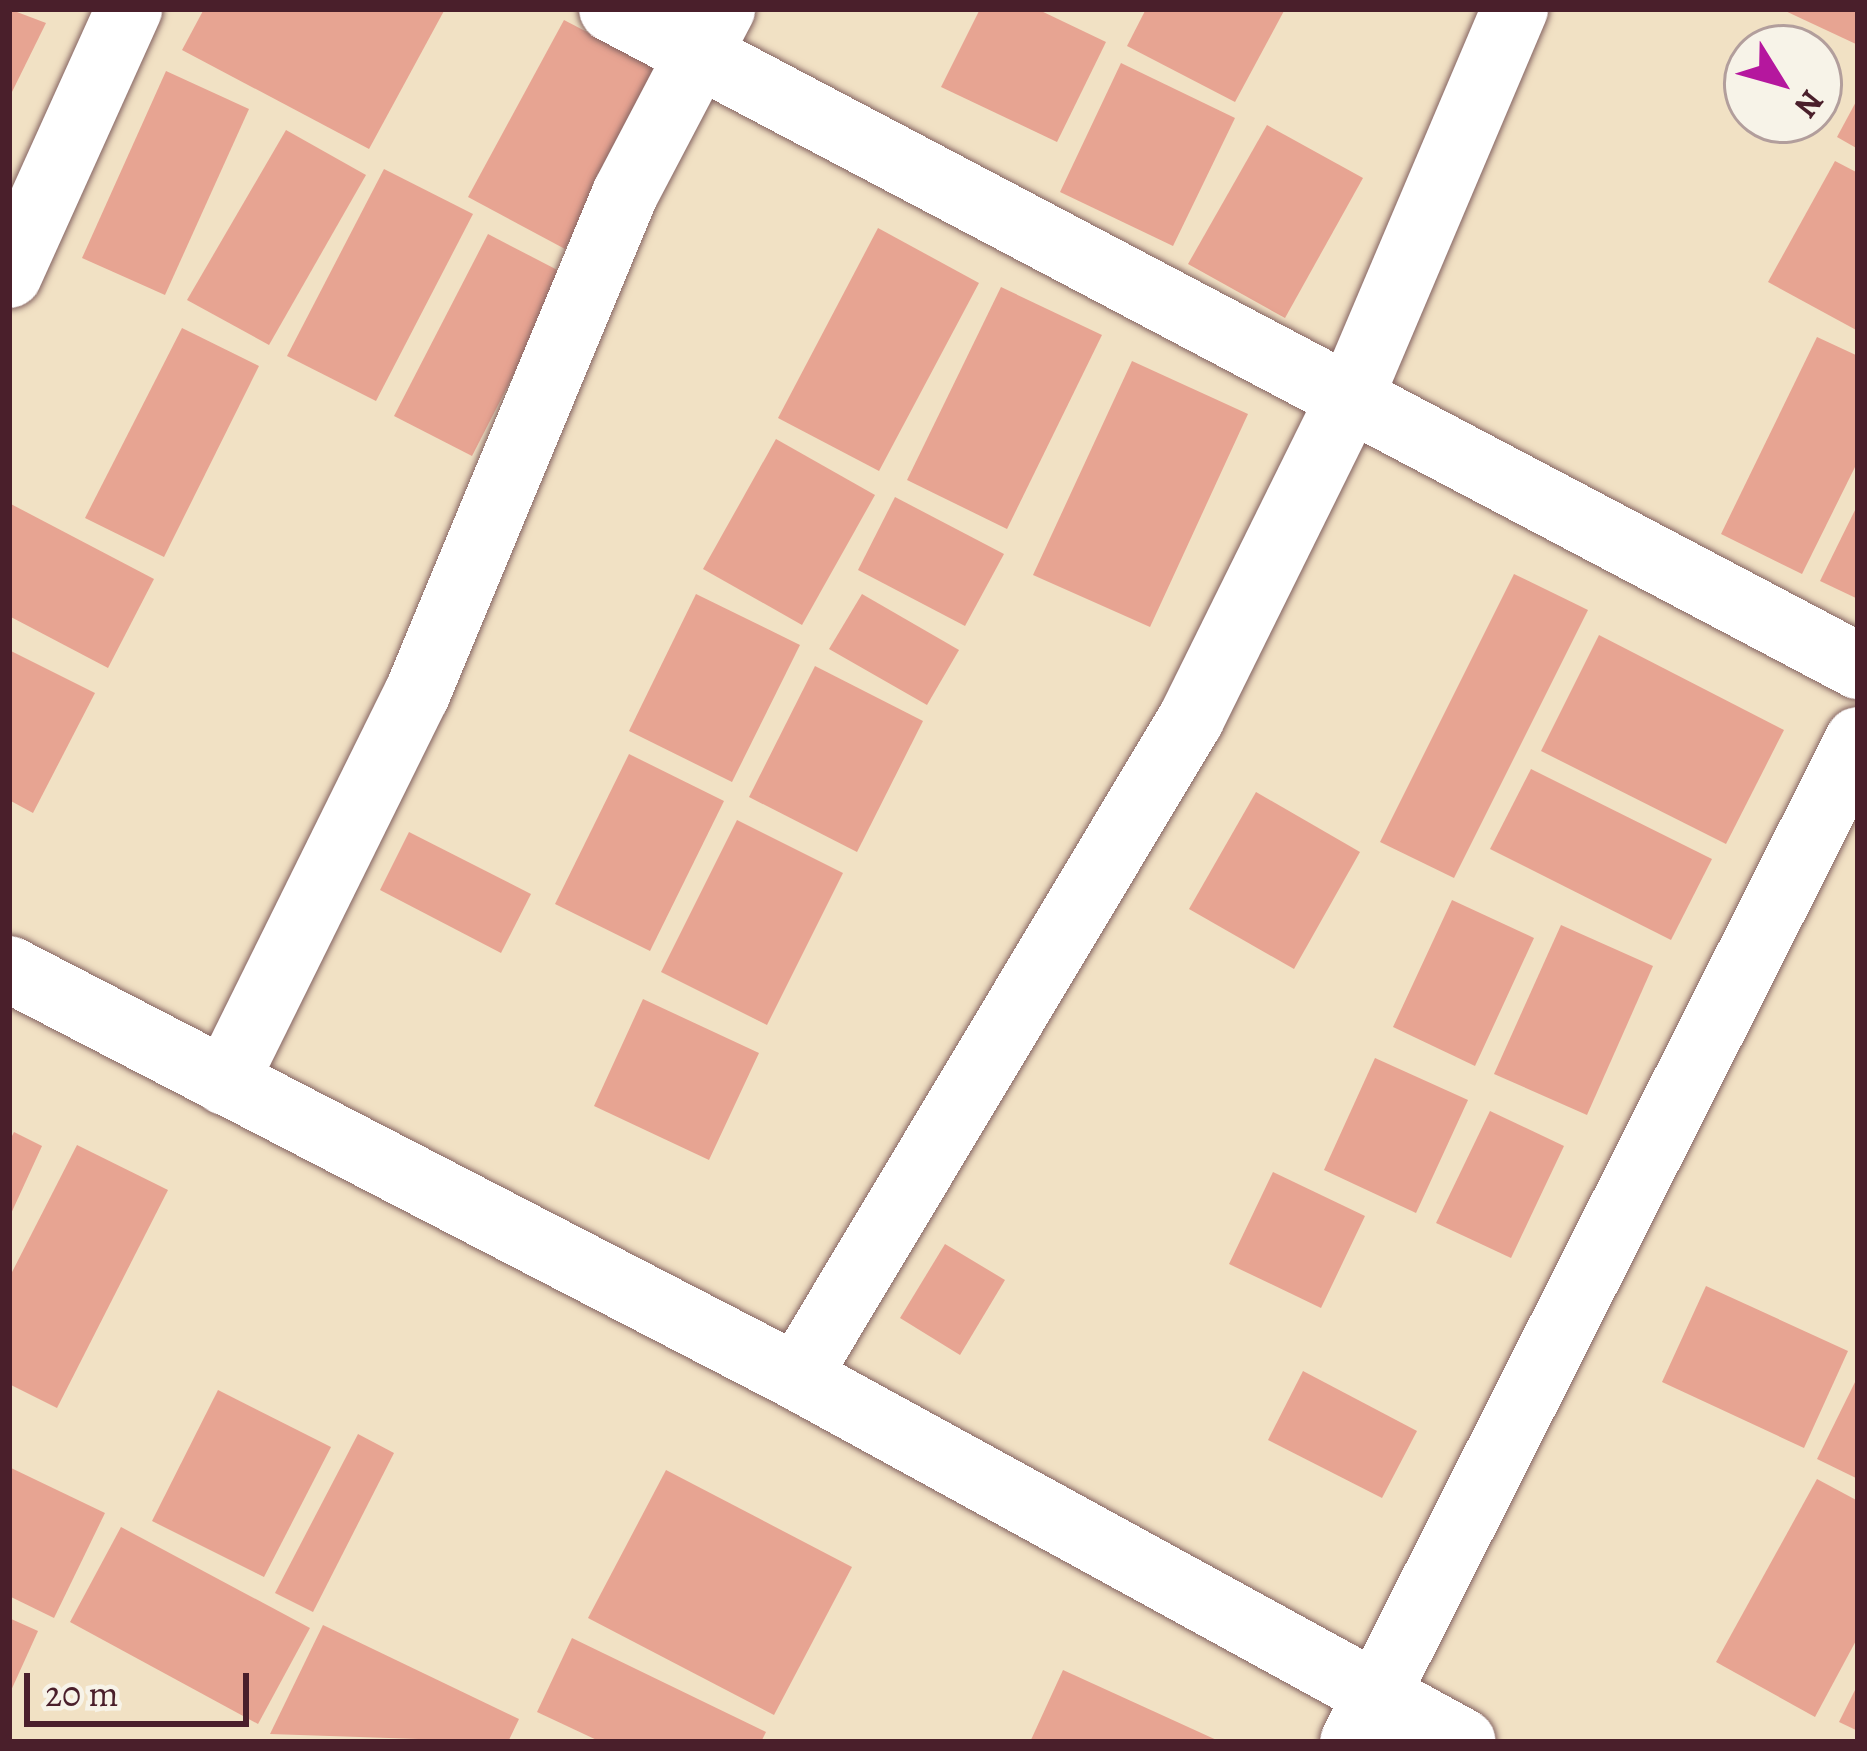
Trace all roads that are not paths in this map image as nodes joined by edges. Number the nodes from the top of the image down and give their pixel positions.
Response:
1 (129, 9) edge
2 (612, 9) edge
3 (1515, 9) edge
4 (710, 31) edge
5 (9, 275) edge
6 (1349, 400) junction
7 (1858, 666) edge
8 (1858, 740) edge
9 (9, 969) edge
10 (224, 1082) junction
11 (796, 1377) junction
12 (1363, 1720) edge
13 (1463, 1742) edge

1 - 5 street
2 - 4 street
3 - 6 street
4 - 6 street
4 - 10 street
6 - 7 street
6 - 11 street
8 - 12 street
9 - 10 street
10 - 11 street
11 - 12 street
12 - 13 street

